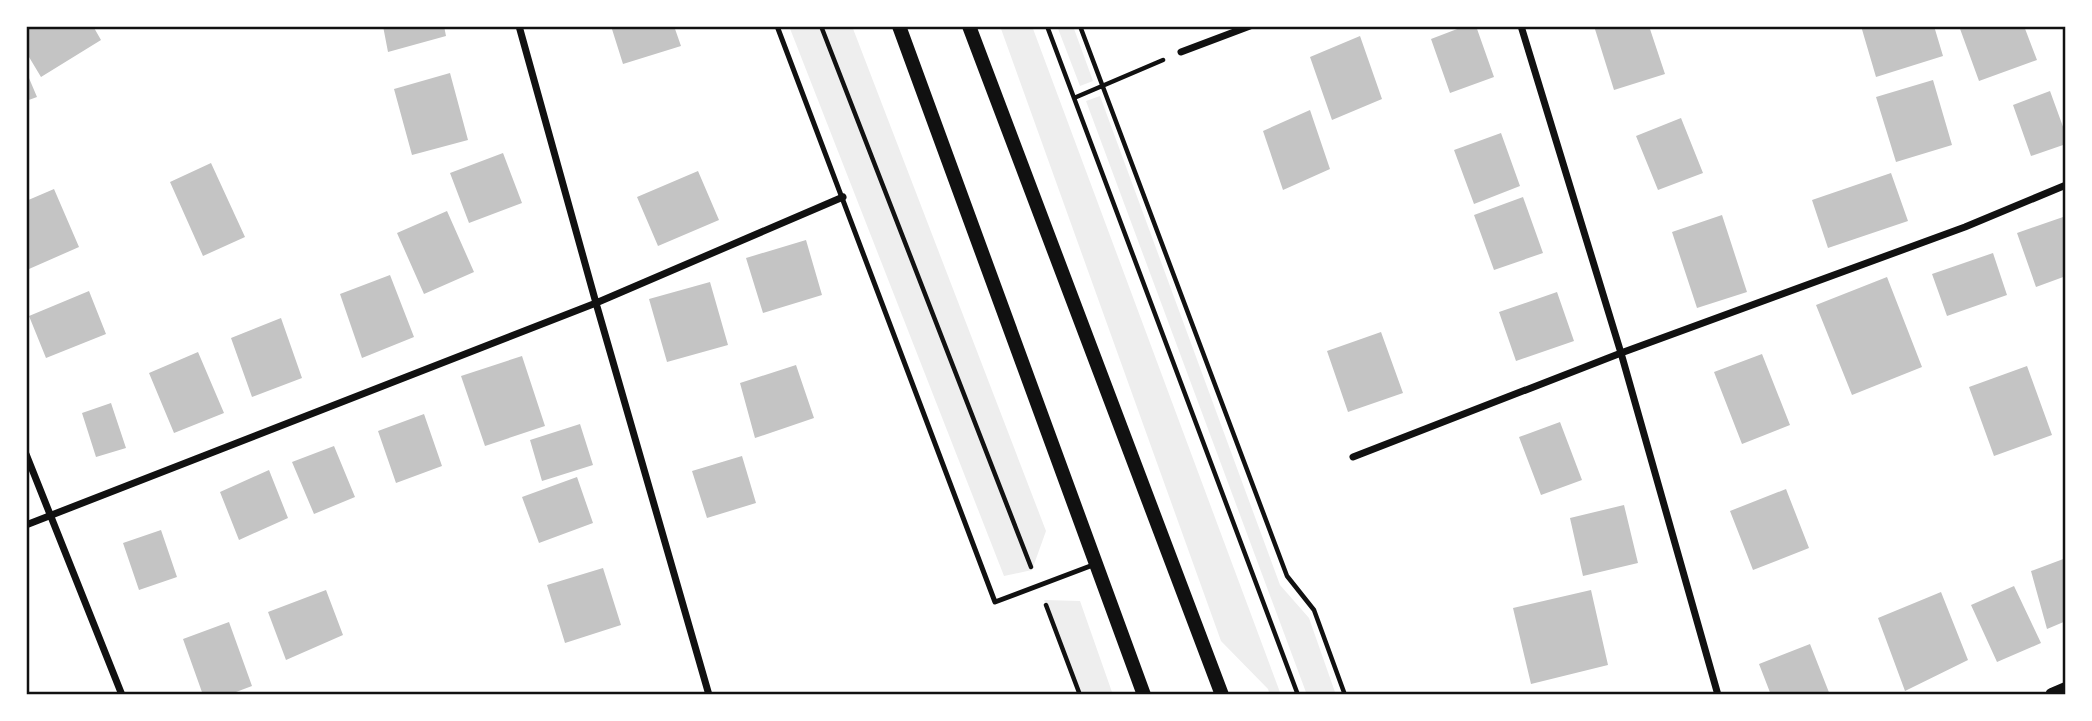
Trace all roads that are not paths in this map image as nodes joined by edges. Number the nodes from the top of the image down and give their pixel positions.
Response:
1 (519, 26) edge
2 (777, 26) edge
3 (899, 26) edge
4 (969, 26) edge
5 (1250, 26) edge
6 (1521, 26) edge
7 (1181, 52) road end
8 (2066, 185) edge
9 (843, 197) junction
10 (596, 303) junction
11 (1621, 352) junction
12 (26, 454) edge
13 (1353, 457) dead end
14 (49, 516) junction
15 (26, 525) edge
16 (1096, 564) junction
17 (2066, 689) edge
18 (122, 695) edge
19 (709, 695) edge
20 (1144, 695) edge
21 (1222, 695) edge
22 (1718, 695) edge
23 (2052, 695) edge

1 - 10 street
2 - 9 lane
3 - 16 main road
4 - 21 main road
5 - 7 street
6 - 11 street
8 - 11 street
9 - 10 street
9 - 16 lane
10 - 14 street
10 - 19 street
11 - 13 street
11 - 22 street
12 - 14 street
14 - 15 street
14 - 18 street
16 - 20 main road
17 - 23 main road

